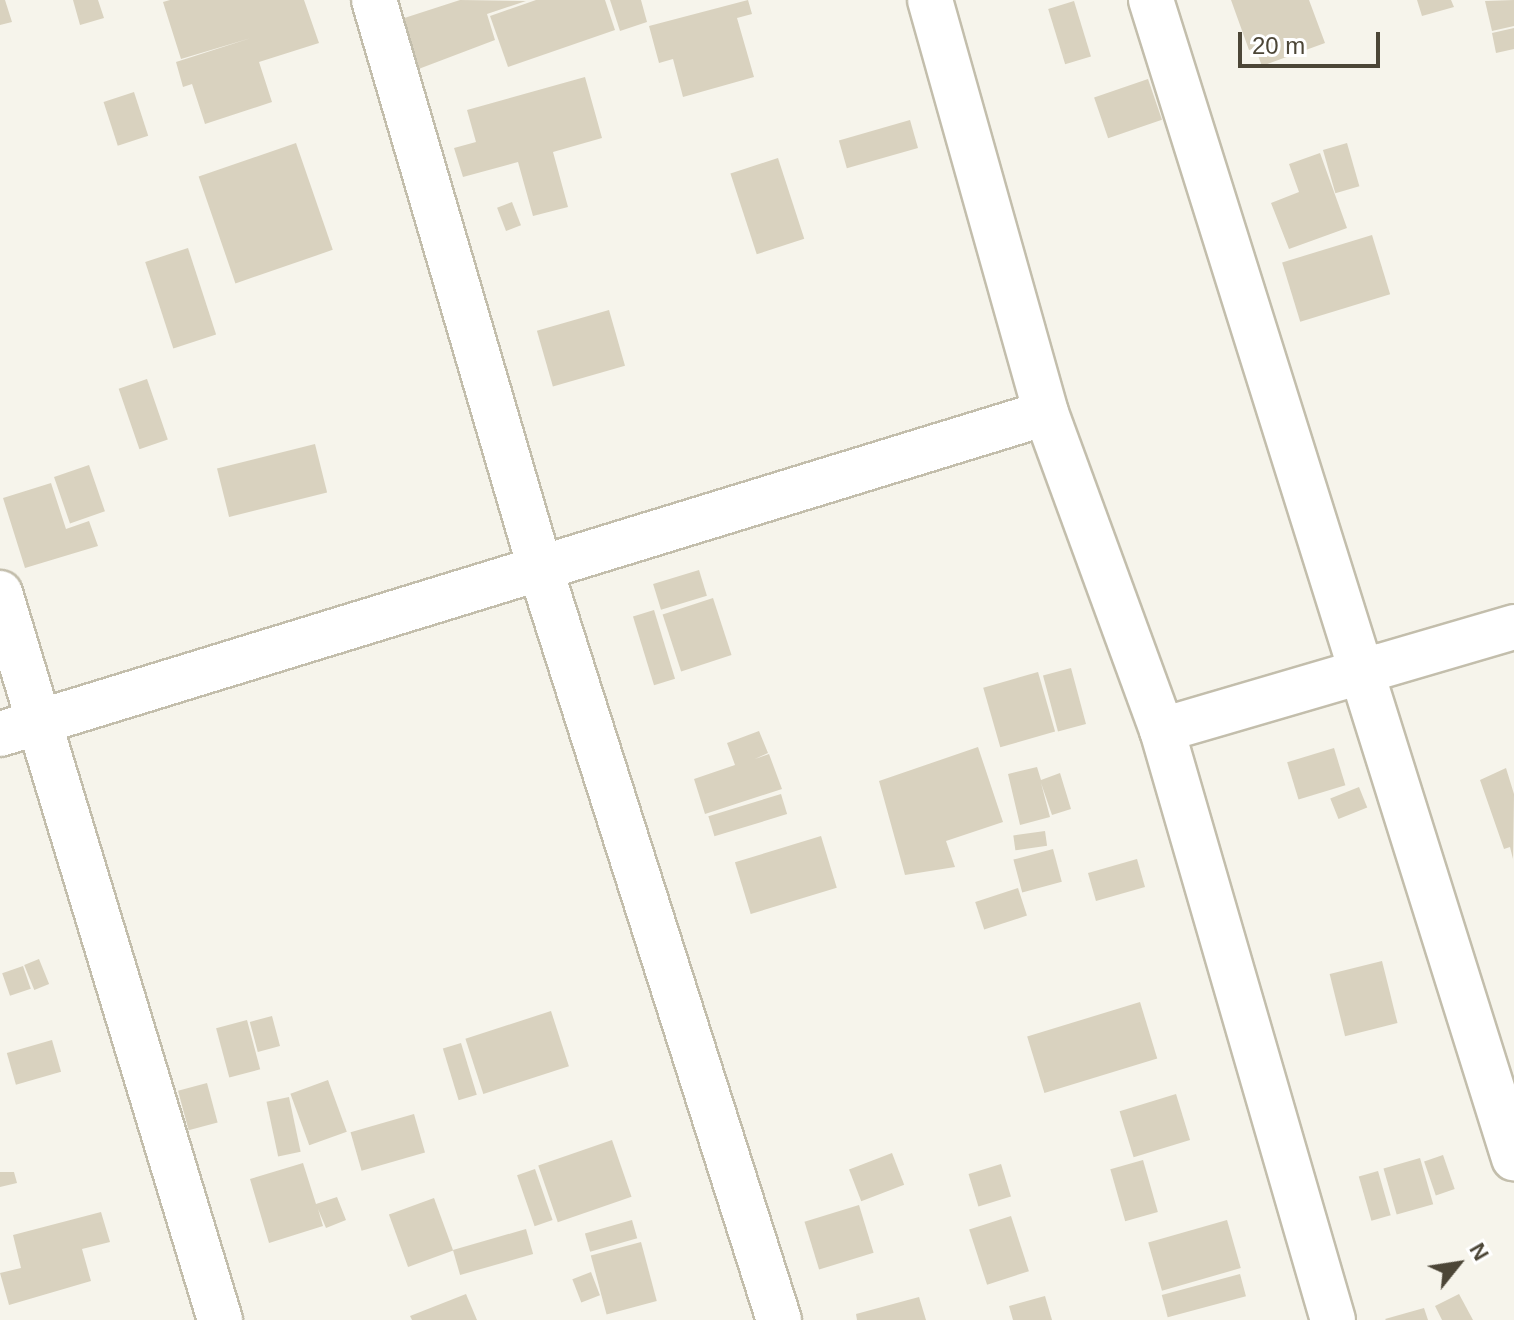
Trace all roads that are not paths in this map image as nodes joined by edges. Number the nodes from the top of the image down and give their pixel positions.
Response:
1 (374, 0) edge
2 (930, 0) edge
3 (1151, 0) edge
4 (1046, 413) junction
5 (541, 571) junction
6 (0, 593) edge
7 (1514, 627) edge
8 (1360, 675) junction
9 (41, 719) junction
10 (1162, 730) junction
11 (0, 734) edge
12 (1514, 1158) edge
13 (220, 1320) edge
14 (779, 1320) edge
15 (1333, 1320) edge

1 - 5 street
2 - 4 street
3 - 8 street
4 - 5 street
4 - 10 street
5 - 9 street
5 - 14 street
6 - 9 street
7 - 8 street
8 - 10 street
8 - 12 street
9 - 11 street
9 - 13 street
10 - 15 street

